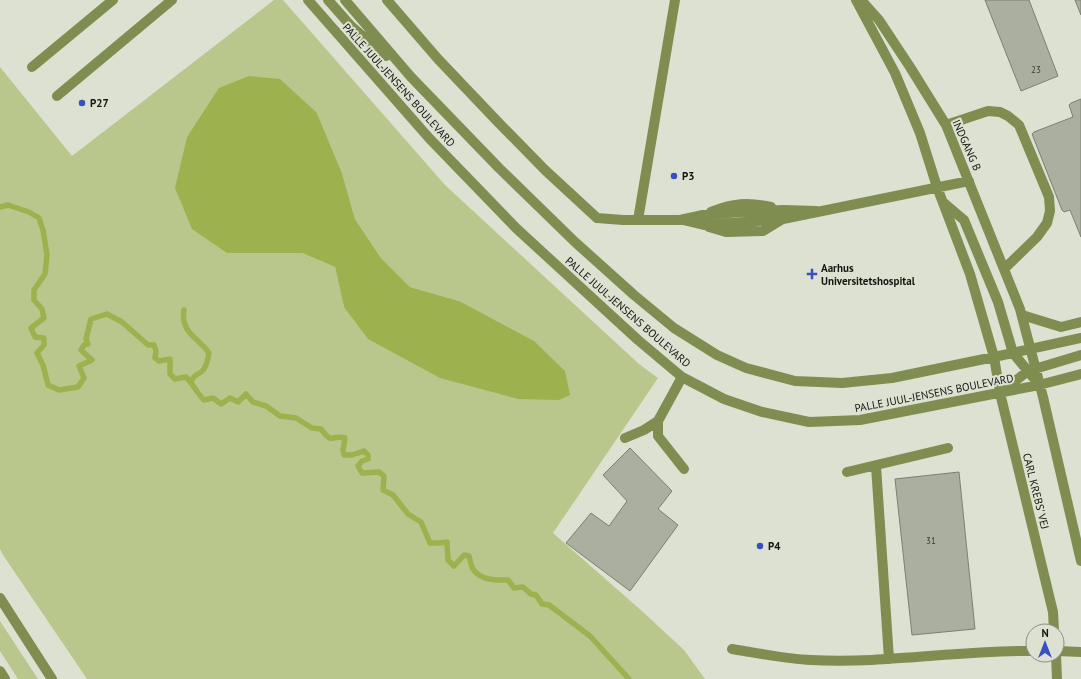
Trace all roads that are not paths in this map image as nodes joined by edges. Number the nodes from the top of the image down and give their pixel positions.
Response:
1 (112, 0) edge
2 (172, 0) edge
3 (308, 0) edge
4 (328, 0) edge
5 (345, 0) edge
6 (388, 0) edge
7 (675, 0) edge
8 (856, 0) edge
9 (861, 0) edge
10 (32, 66) dead end
11 (411, 77) junction
12 (57, 96) dead end
13 (946, 125) junction
14 (969, 181) junction
15 (937, 187) junction
16 (944, 203) junction
17 (783, 214) junction
18 (638, 220) junction
19 (704, 220) junction
20 (1004, 269) junction
21 (1022, 315) junction
22 (1081, 322) edge
23 (1081, 338) edge
24 (1030, 349) junction
25 (1013, 353) junction
26 (1081, 355) edge
27 (994, 357) junction
28 (1031, 369) junction
29 (1081, 374) edge
30 (682, 377) junction
31 (1039, 385) junction
32 (1000, 393) junction
33 (658, 421) junction
34 (625, 438) dead end
35 (948, 448) dead end
36 (876, 466) junction
37 (684, 469) dead end
38 (847, 472) dead end
39 (1081, 561) edge
40 (0, 598) edge
41 (1054, 623) edge
42 (732, 649) dead end
43 (1025, 651) edge
44 (1065, 651) edge
45 (1081, 652) edge
46 (889, 659) junction
47 (1056, 663) edge
48 (0, 671) edge
49 (5, 679) edge
50 (52, 679) edge
51 (1057, 679) edge

1 - 10 street
2 - 12 street
3 - 30 street, PALLE JUUL-JENSENS BOULEVARD
4 - 11 street
5 - 11 street, PALLE JUUL-JENSENS BOULEVARD
6 - 18 street
7 - 18 street
8 - 15 street, CARL KREBS' VEJ
9 - 13 street, INDGANG B
11 - 27 street, PALLE JUUL-JENSENS BOULEVARD
13 - 14 street, INDGANG B
13 - 20 street
14 - 15 street
14 - 20 street, INDGANG B
15 - 16 street, CARL KREBS' VEJ
15 - 17 street
16 - 25 street
16 - 27 street, CARL KREBS' VEJ
17 - 19 street
17 - 19 street
18 - 19 street
20 - 21 street, INDGANG B
21 - 22 street
21 - 24 street, INDGANG B
23 - 24 street, PALLE JUUL-JENSENS BOULEVARD
24 - 25 street, PALLE JUUL-JENSENS BOULEVARD
24 - 28 street
25 - 27 street, PALLE JUUL-JENSENS BOULEVARD
25 - 28 street
26 - 28 street
27 - 32 street, CARL KREBS' VEJ
28 - 31 street
28 - 32 street
29 - 31 street, PALLE JUUL-JENSENS BOULEVARD
30 - 32 street, PALLE JUUL-JENSENS BOULEVARD
30 - 33 street
31 - 32 street, PALLE JUUL-JENSENS BOULEVARD
31 - 39 street
32 - 41 street, CARL KREBS' VEJ
33 - 34 street
33 - 37 street
35 - 36 street
36 - 38 street
36 - 46 street
40 - 50 street
42 - 46 street
43 - 46 street
44 - 45 street
47 - 51 street
48 - 49 street

